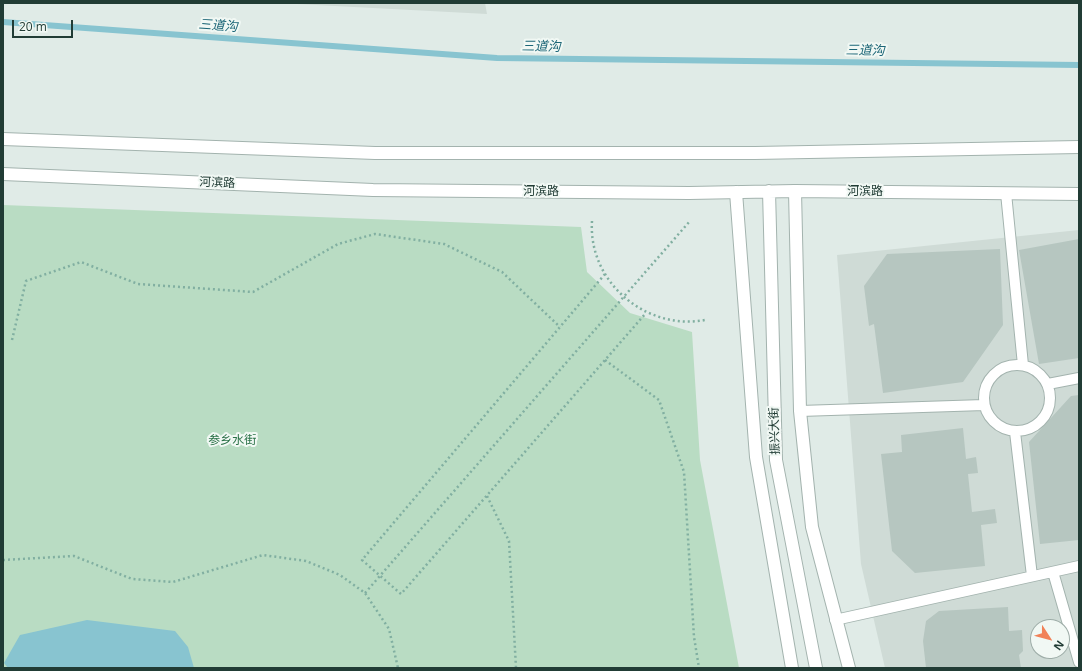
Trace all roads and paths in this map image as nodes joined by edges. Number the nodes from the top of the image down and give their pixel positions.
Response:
1 (3, 138) edge
2 (1079, 147) edge
3 (3, 174) edge
4 (769, 191) junction
5 (795, 191) junction
6 (736, 192) junction
7 (1006, 193) junction
8 (1079, 194) edge
9 (592, 221) dead end
10 (690, 221) dead end
11 (605, 274) junction
12 (623, 297) junction
13 (646, 313) junction
14 (705, 320) dead end
15 (560, 327) junction
16 (12, 340) dead end
17 (606, 360) junction
18 (1023, 365) junction
19 (1079, 378) edge
20 (1048, 384) junction
21 (984, 405) junction
22 (800, 411) junction
23 (1015, 432) junction
24 (487, 496) junction
25 (3, 560) edge
26 (1079, 566) edge
27 (1053, 572) junction
28 (380, 576) junction
29 (1032, 576) junction
30 (365, 593) junction
31 (835, 620) junction
32 (1079, 662) edge
33 (398, 668) edge
34 (516, 668) edge
35 (699, 668) edge
36 (792, 668) edge
37 (816, 668) edge
38 (849, 668) edge

1 - 2 street
3 - 6 street, 河滨路
4 - 5 street, 河滨路
4 - 6 street, 河滨路
4 - 37 street, 振兴大街
5 - 7 street, 河滨路
5 - 22 street
6 - 36 street, 振兴大街
7 - 8 street, 河滨路
7 - 18 lane
9 - 11 path
10 - 12 path
11 - 12 path
11 - 15 path
12 - 13 path
12 - 28 path
13 - 14 path
13 - 17 path
15 - 16 path
15 - 28 path
17 - 24 path
17 - 35 path
18 - 20 lane
18 - 21 lane
19 - 20 lane
20 - 23 lane
21 - 22 lane
21 - 23 lane
22 - 31 street
23 - 29 lane
24 - 28 path
24 - 34 path
25 - 30 path
26 - 27 lane
27 - 29 lane
27 - 32 lane
28 - 30 path
29 - 31 lane
30 - 33 path
31 - 38 street

